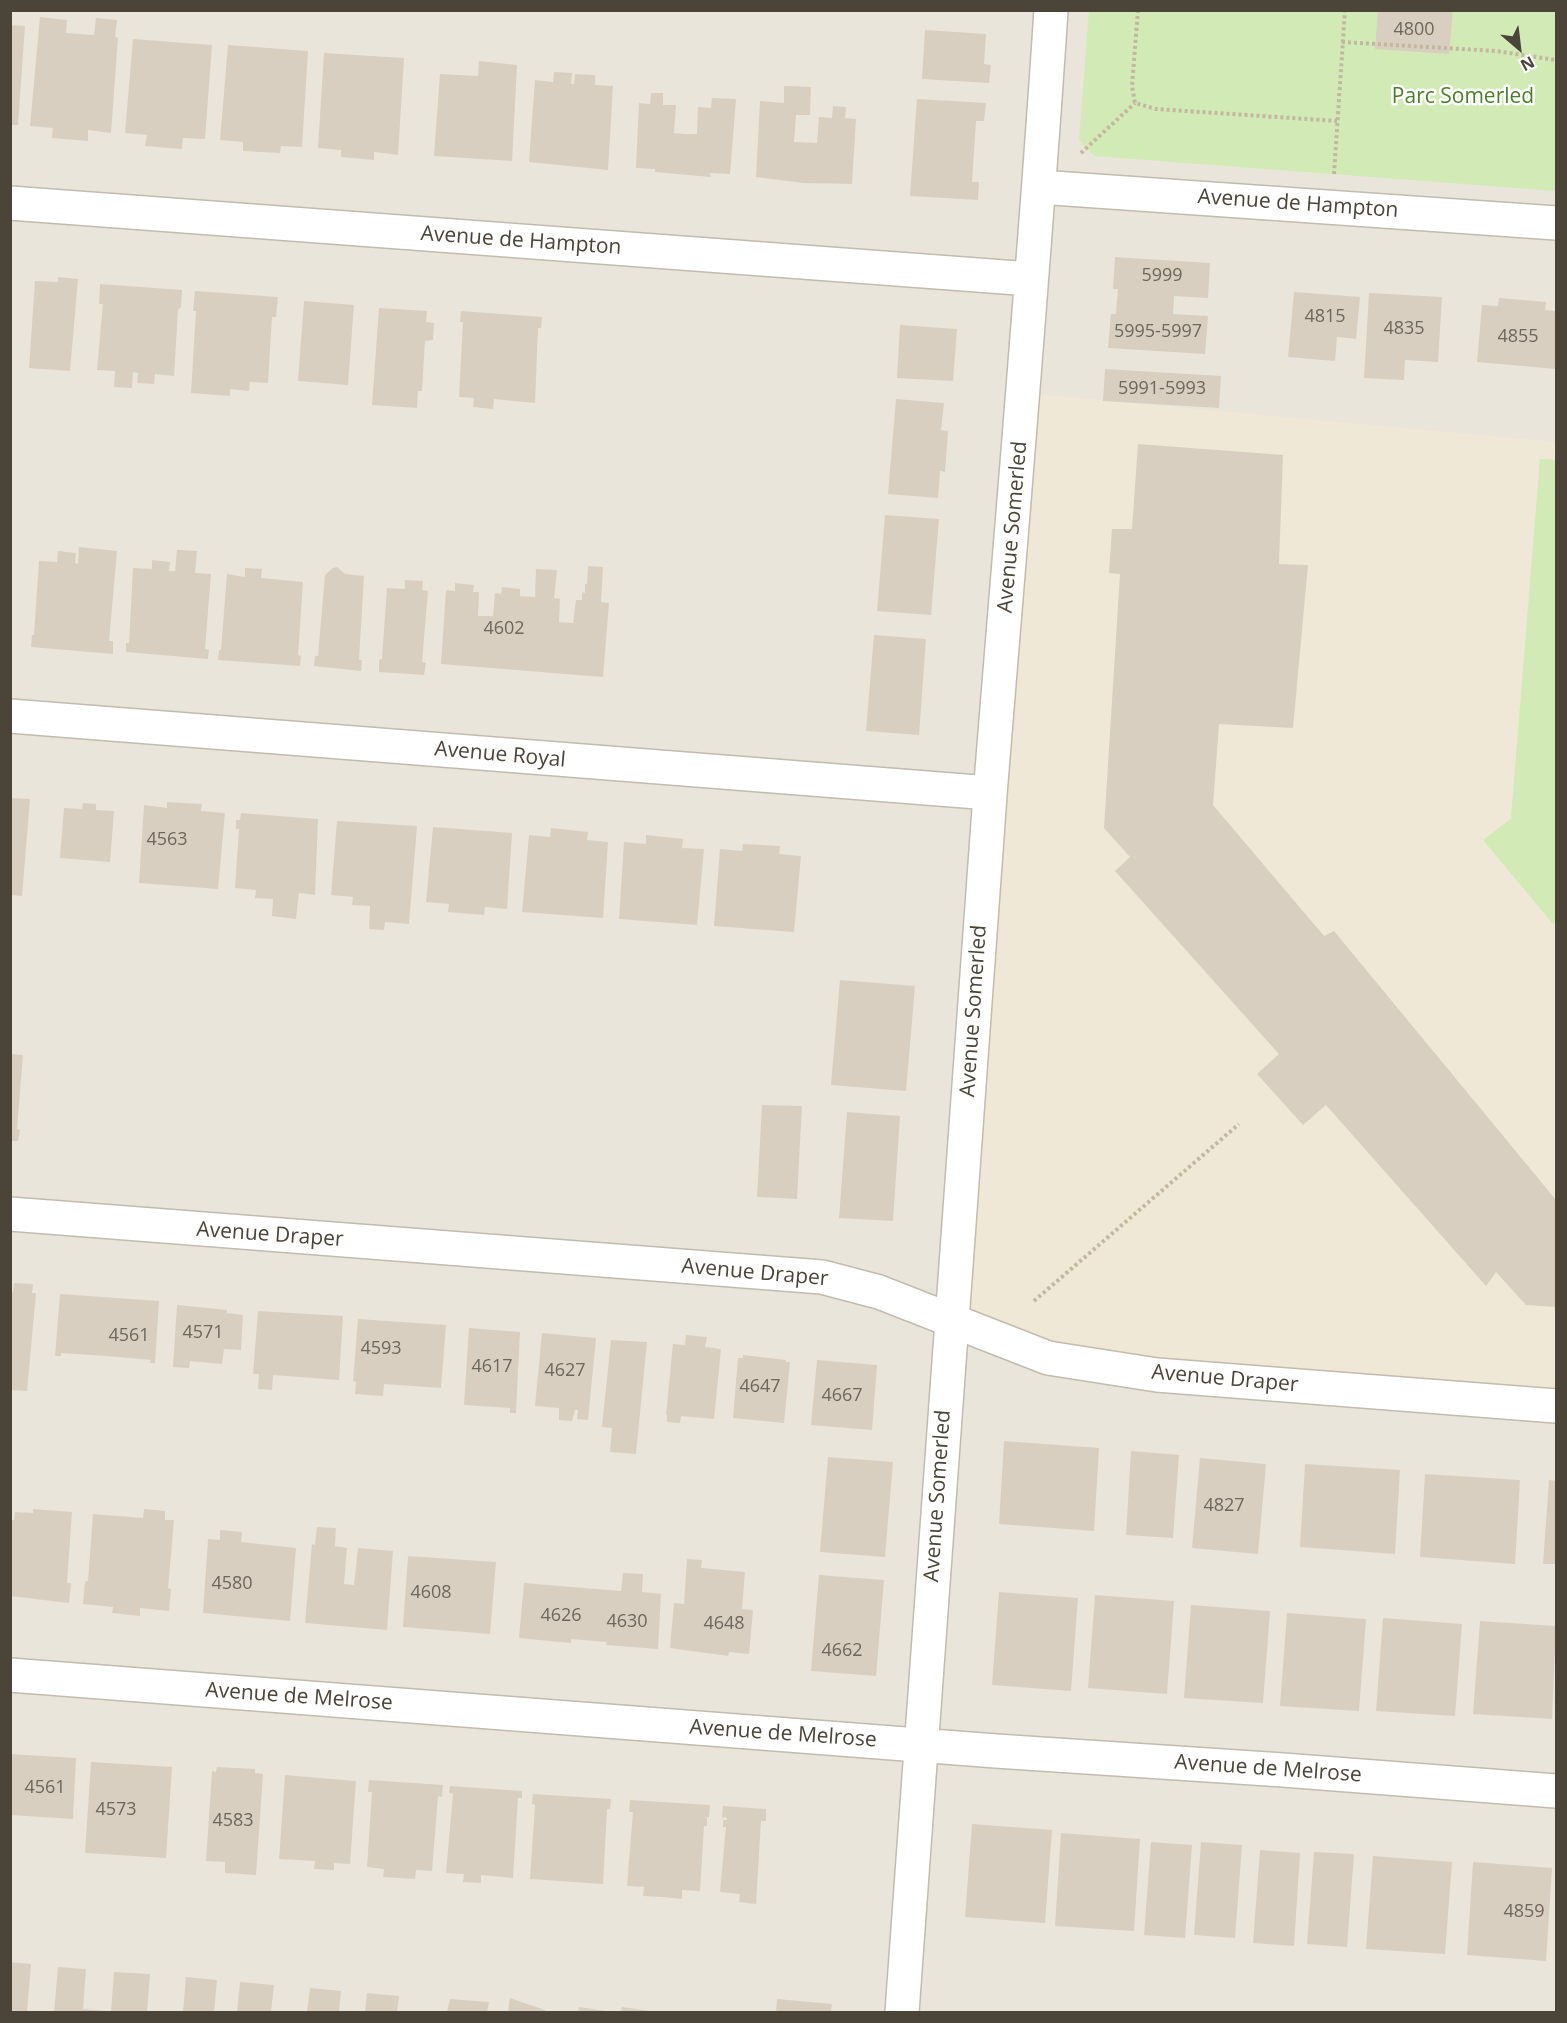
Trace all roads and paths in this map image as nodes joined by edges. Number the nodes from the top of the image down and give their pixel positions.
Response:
1 (1051, 10) edge
2 (1138, 10) edge
3 (1345, 10) edge
4 (1342, 42) junction
5 (1557, 60) edge
6 (1135, 103) junction
7 (1337, 121) junction
8 (1082, 153) dead end
9 (1333, 180) dead end
10 (1039, 187) junction
11 (10, 203) edge
12 (1557, 223) edge
13 (1031, 279) junction
14 (10, 716) edge
15 (990, 794) junction
16 (1239, 1124) dead end
17 (10, 1214) edge
18 (1034, 1300) dead end
19 (951, 1319) junction
20 (1557, 1406) edge
21 (10, 1675) edge
22 (920, 1744) junction
23 (1557, 1791) edge
24 (902, 2013) edge

1 - 10 street, Avenue Somerled
2 - 6 path
3 - 4 path
4 - 5 path
4 - 7 path
6 - 7 path
6 - 8 path
7 - 9 path
10 - 12 street, Avenue de Hampton
10 - 13 street, Avenue Somerled
11 - 13 street, Avenue de Hampton
13 - 15 street, Avenue Somerled
14 - 15 street, Avenue Royal
15 - 19 street, Avenue Somerled
16 - 18 path
17 - 19 street, Avenue Draper
19 - 20 street, Avenue Draper
19 - 22 street, Avenue Somerled
21 - 22 street, Avenue de Melrose
22 - 23 street, Avenue de Melrose
22 - 24 street, Avenue Somerled

